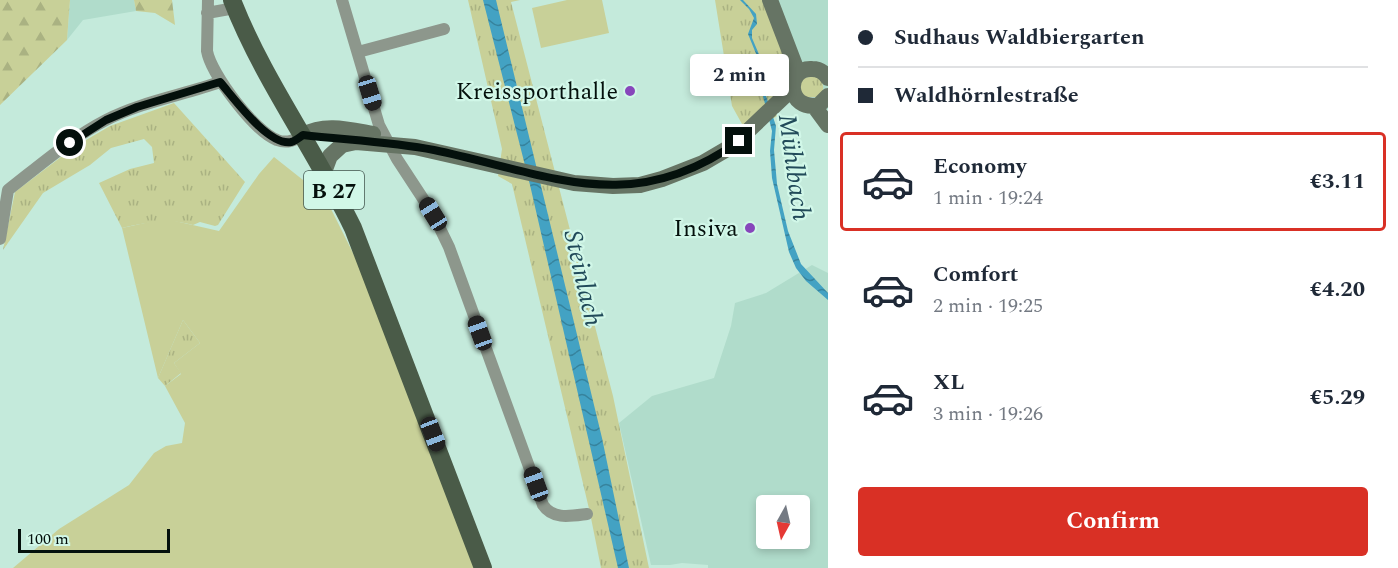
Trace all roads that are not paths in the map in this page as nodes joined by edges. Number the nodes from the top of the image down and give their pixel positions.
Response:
1 (208, 0) edge
2 (342, 0) edge
3 (770, 0) edge
4 (233, 4) edge
5 (207, 13) junction
6 (444, 29) dead end
7 (358, 52) junction
8 (828, 76) edge
9 (220, 82) junction
10 (814, 100) edge
11 (828, 125) edge
12 (303, 135) junction
13 (356, 141) junction
14 (388, 141) junction
15 (324, 172) junction
16 (0, 239) edge
17 (587, 514) dead end
18 (483, 568) edge

1 - 5 street
2 - 7 street
3 - 10 street
4 - 5 street
4 - 12 main road, B 27
5 - 9 street
6 - 7 street
7 - 14 street
8 - 10 street
9 - 12 street
9 - 16 street
10 - 11 street
10 - 14 street
12 - 13 street
12 - 14 street
12 - 15 main road, B 27
13 - 14 street
13 - 15 street
14 - 17 street
15 - 18 main road, B 27

